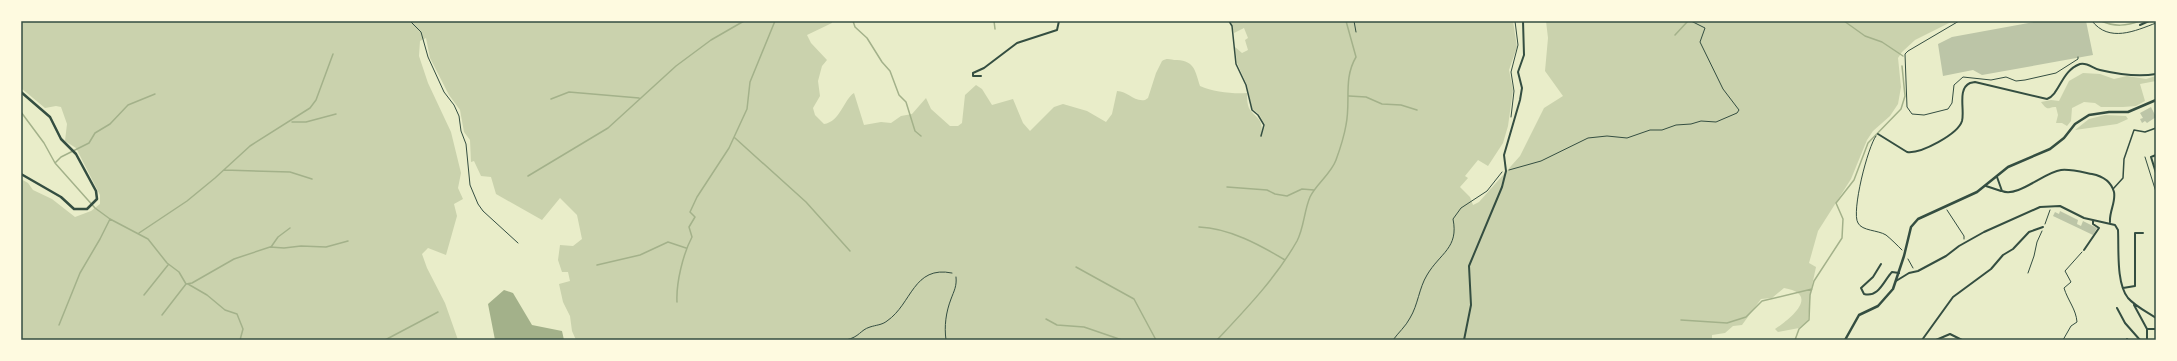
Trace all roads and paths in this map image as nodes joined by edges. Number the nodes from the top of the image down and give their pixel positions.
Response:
1 (410, 21) edge
2 (1059, 21) edge
3 (1228, 21) edge
4 (1354, 21) edge
5 (1515, 21) edge
6 (1523, 21) edge
7 (1691, 21) edge
8 (1959, 21) edge
9 (2092, 21) edge
10 (2149, 21) edge
11 (2156, 23) edge
12 (2140, 25) dead end
13 (1356, 32) dead end
14 (2078, 57) dead end
15 (2156, 74) edge
16 (981, 76) dead end
17 (21, 92) edge
18 (2156, 100) edge
19 (1511, 120) dead end
20 (2156, 128) edge
21 (1878, 134) joint
22 (1261, 136) dead end
23 (2156, 155) edge
24 (2145, 157) dead end
25 (1506, 171) junction
26 (2156, 173) edge
27 (21, 174) edge
28 (1997, 177) junction
29 (1986, 186) junction
30 (2113, 190) junction
31 (2002, 191) junction
32 (2156, 192) edge
33 (1945, 206) junction
34 (2049, 213) dead end
35 (2092, 220) junction
36 (2110, 222) junction
37 (2043, 227) junction
38 (2143, 233) dead end
39 (518, 243) dead end
40 (1961, 245) junction
41 (2084, 250) joint
42 (2156, 250) edge
43 (1905, 252) junction
44 (1904, 256) junction
45 (2156, 257) edge
46 (1881, 264) dead end
47 (1916, 272) junction
48 (952, 273) dead end
49 (1899, 273) junction
50 (2028, 274) dead end
51 (956, 277) dead end
52 (1896, 282) junction
53 (2122, 288) junction
54 (2134, 303) junction
55 (2117, 308) dead end
56 (2156, 318) edge
57 (2147, 329) junction
58 (2156, 329) edge
59 (846, 340) edge
60 (946, 340) edge
61 (1393, 340) edge
62 (1464, 340) edge
63 (1845, 340) edge
64 (1922, 340) edge
65 (1936, 340) edge
66 (1962, 340) edge
67 (2063, 340) edge
68 (2140, 340) edge
69 (2146, 340) edge

1 - 39 path
2 - 16 street
3 - 22 street
4 - 13 path
5 - 19 path
6 - 25 street
7 - 25 path
8 - 14 lane
9 - 11 lane
10 - 12 street
15 - 21 street
17 - 27 street
18 - 28 street
20 - 30 street
21 - 43 path
23 - 26 street
24 - 32 path
25 - 61 path
25 - 62 street
28 - 29 street
28 - 31 street
29 - 31 street
29 - 33 street
30 - 31 street
30 - 36 street
33 - 40 path
33 - 43 street
34 - 37 path
35 - 36 street
35 - 40 street
35 - 41 street
36 - 53 street
37 - 50 path
37 - 64 street
38 - 53 street
40 - 47 street
41 - 67 path
42 - 45 street
43 - 44 street
44 - 47 path
44 - 49 street
46 - 49 street
47 - 52 street
48 - 59 path
49 - 52 street
51 - 60 path
52 - 63 street
53 - 54 street
54 - 56 street
54 - 57 street
55 - 68 street
57 - 58 street
57 - 69 street
65 - 66 street

